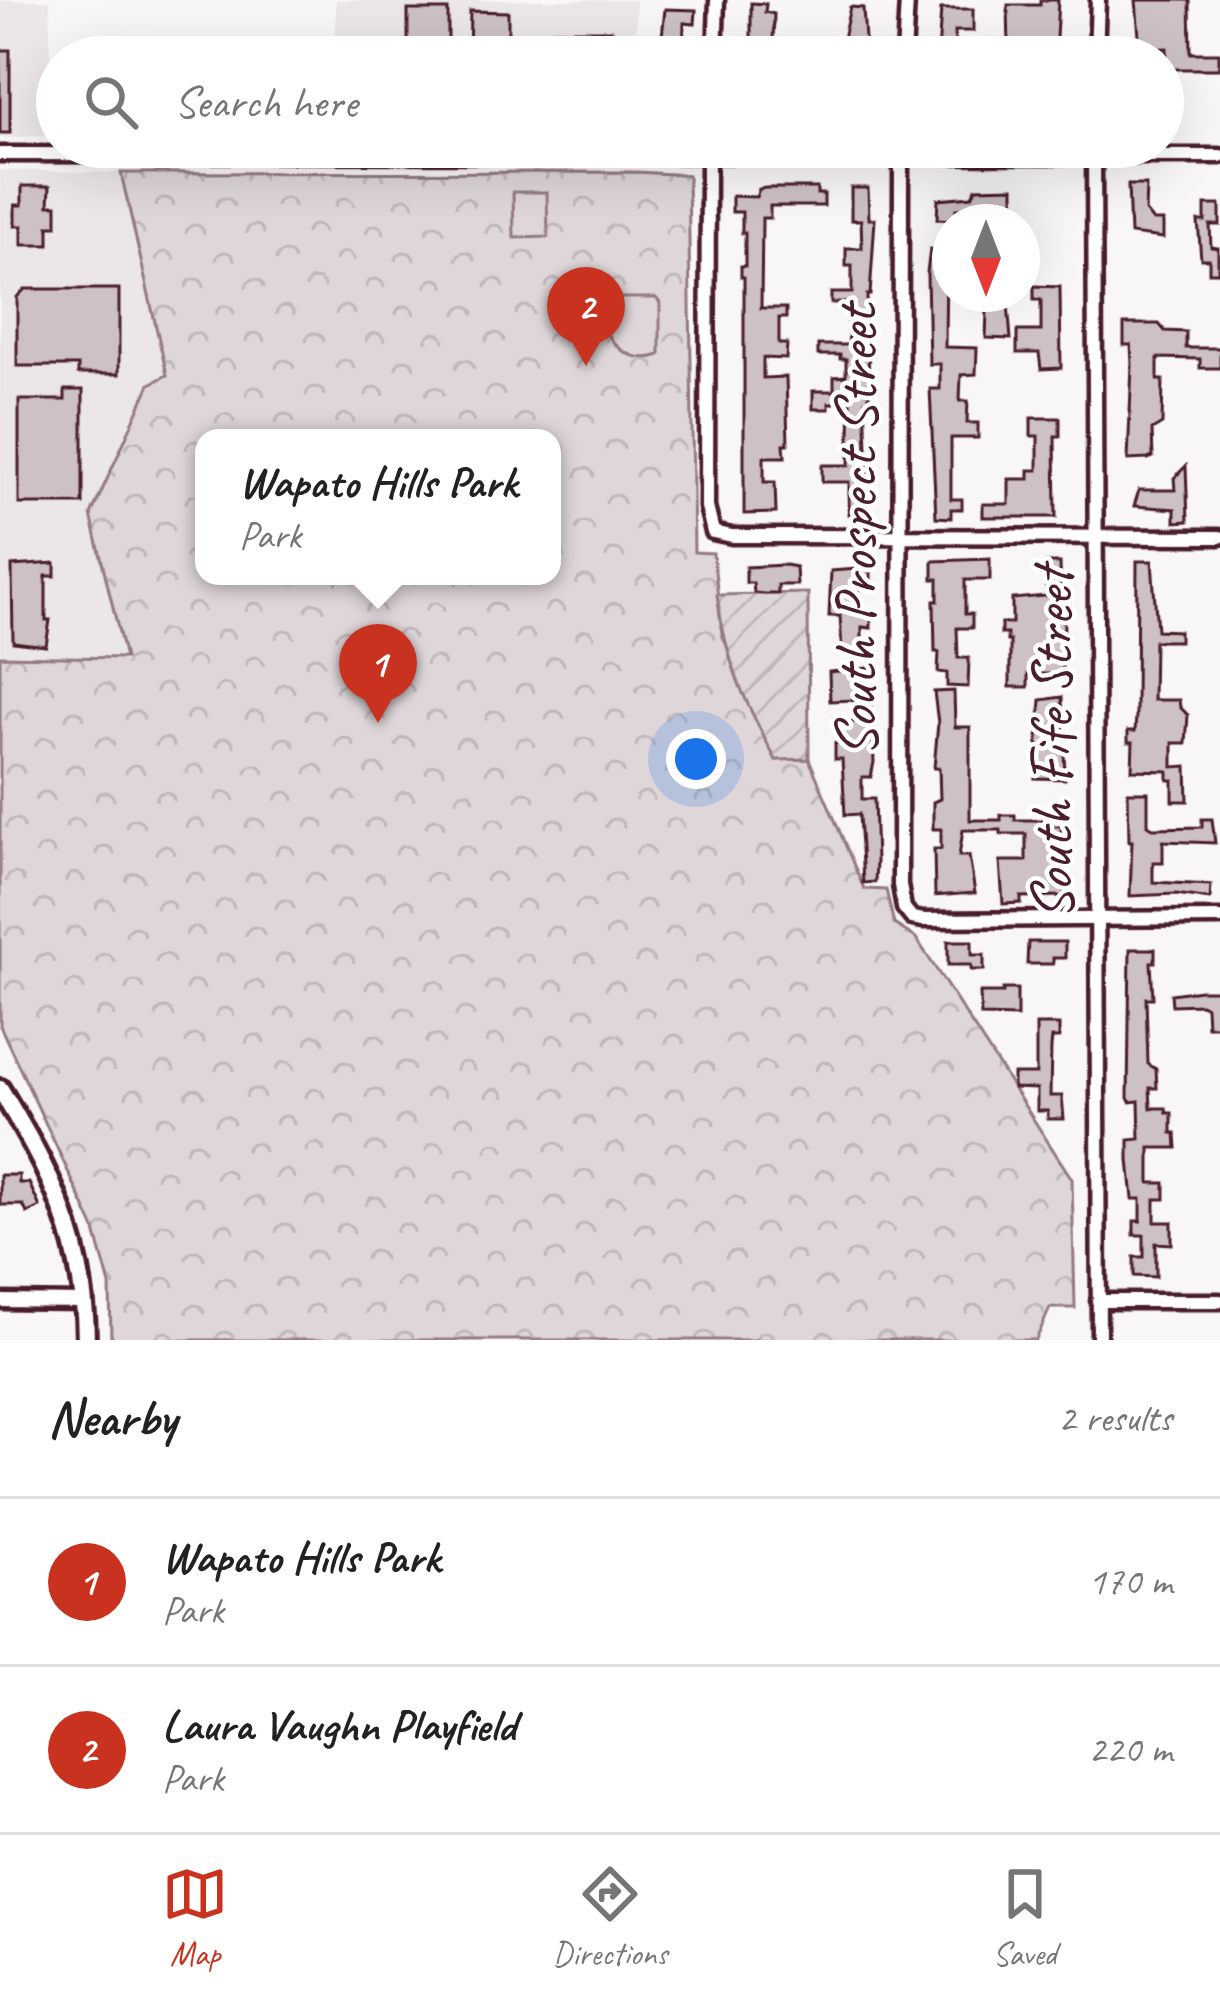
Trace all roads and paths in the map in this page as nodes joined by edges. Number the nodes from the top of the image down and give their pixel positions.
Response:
1 (717, 0) edge
2 (907, 0) edge
3 (1098, 0) edge
4 (716, 36) edge
5 (905, 36) edge
6 (1097, 36) edge
7 (0, 154) edge
8 (36, 154) edge
9 (1184, 155) edge
10 (1220, 156) edge
11 (708, 168) edge
12 (900, 168) edge
13 (1094, 168) edge
14 (899, 536) junction
15 (1095, 536) junction
16 (1220, 537) edge
17 (1097, 918) junction
18 (1220, 918) edge
19 (2, 1096) edge
20 (1099, 1300) junction
21 (1220, 1300) edge
22 (0, 1301) edge
23 (85, 1302) junction
24 (86, 1340) edge
25 (1099, 1340) edge

1 - 4 street
2 - 5 street
3 - 6 street
7 - 8 street
9 - 10 street
11 - 14 street
12 - 14 street, South Prospect Street
13 - 15 street, South Fife Street
14 - 15 street
14 - 17 street, South Prospect Street
15 - 16 street
15 - 17 street, South Fife Street
17 - 18 street
17 - 20 street, South Fife Street
19 - 23 main road
20 - 21 street
20 - 25 street, South Fife Street
22 - 23 street
23 - 24 main road

